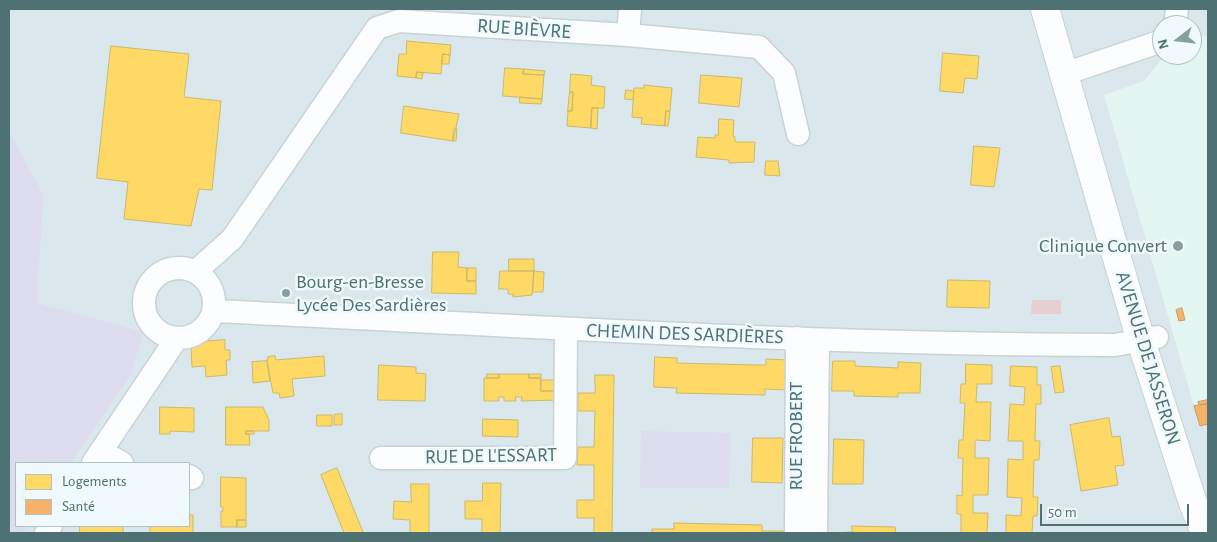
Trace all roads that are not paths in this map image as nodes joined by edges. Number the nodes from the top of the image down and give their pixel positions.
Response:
1 (630, 9) edge
2 (1045, 9) edge
3 (1062, 9) edge
4 (377, 18) edge
5 (628, 36) junction
6 (1152, 44) edge
7 (1072, 72) junction
8 (798, 134) dead end
9 (195, 272) junction
10 (213, 311) junction
11 (152, 326) junction
12 (566, 330) junction
13 (177, 338) junction
14 (807, 339) junction
15 (1149, 339) junction
16 (144, 386) junction
17 (97, 457) edge
18 (381, 458) dead end
19 (118, 462) edge
20 (1204, 497) edge
21 (796, 533) edge
22 (816, 533) edge
23 (1205, 533) edge

1 - 5 street
2 - 7 main road, AVENUE DE JASSERON
3 - 7 main road, AVENUE DE JASSERON
4 - 5 street, RUE BIÈVRE
4 - 9 street, RUE BIÈVRE
5 - 8 street, RUE BIÈVRE
6 - 7 street
7 - 15 main road, AVENUE DE JASSERON
9 - 10 street
9 - 11 street
10 - 12 street, CHEMIN DES SARDIÈRES
10 - 13 street
11 - 13 street
11 - 16 street
12 - 14 street, CHEMIN DES SARDIÈRES
12 - 18 street, RUE DE L'ESSART
13 - 16 street
14 - 15 street, CHEMIN DES SARDIÈRES
14 - 21 street, RUE FROBERT
14 - 22 street, RUE FROBERT
15 - 20 main road, AVENUE DE JASSERON
16 - 17 street
17 - 19 street
20 - 23 main road, AVENUE DE JASSERON

